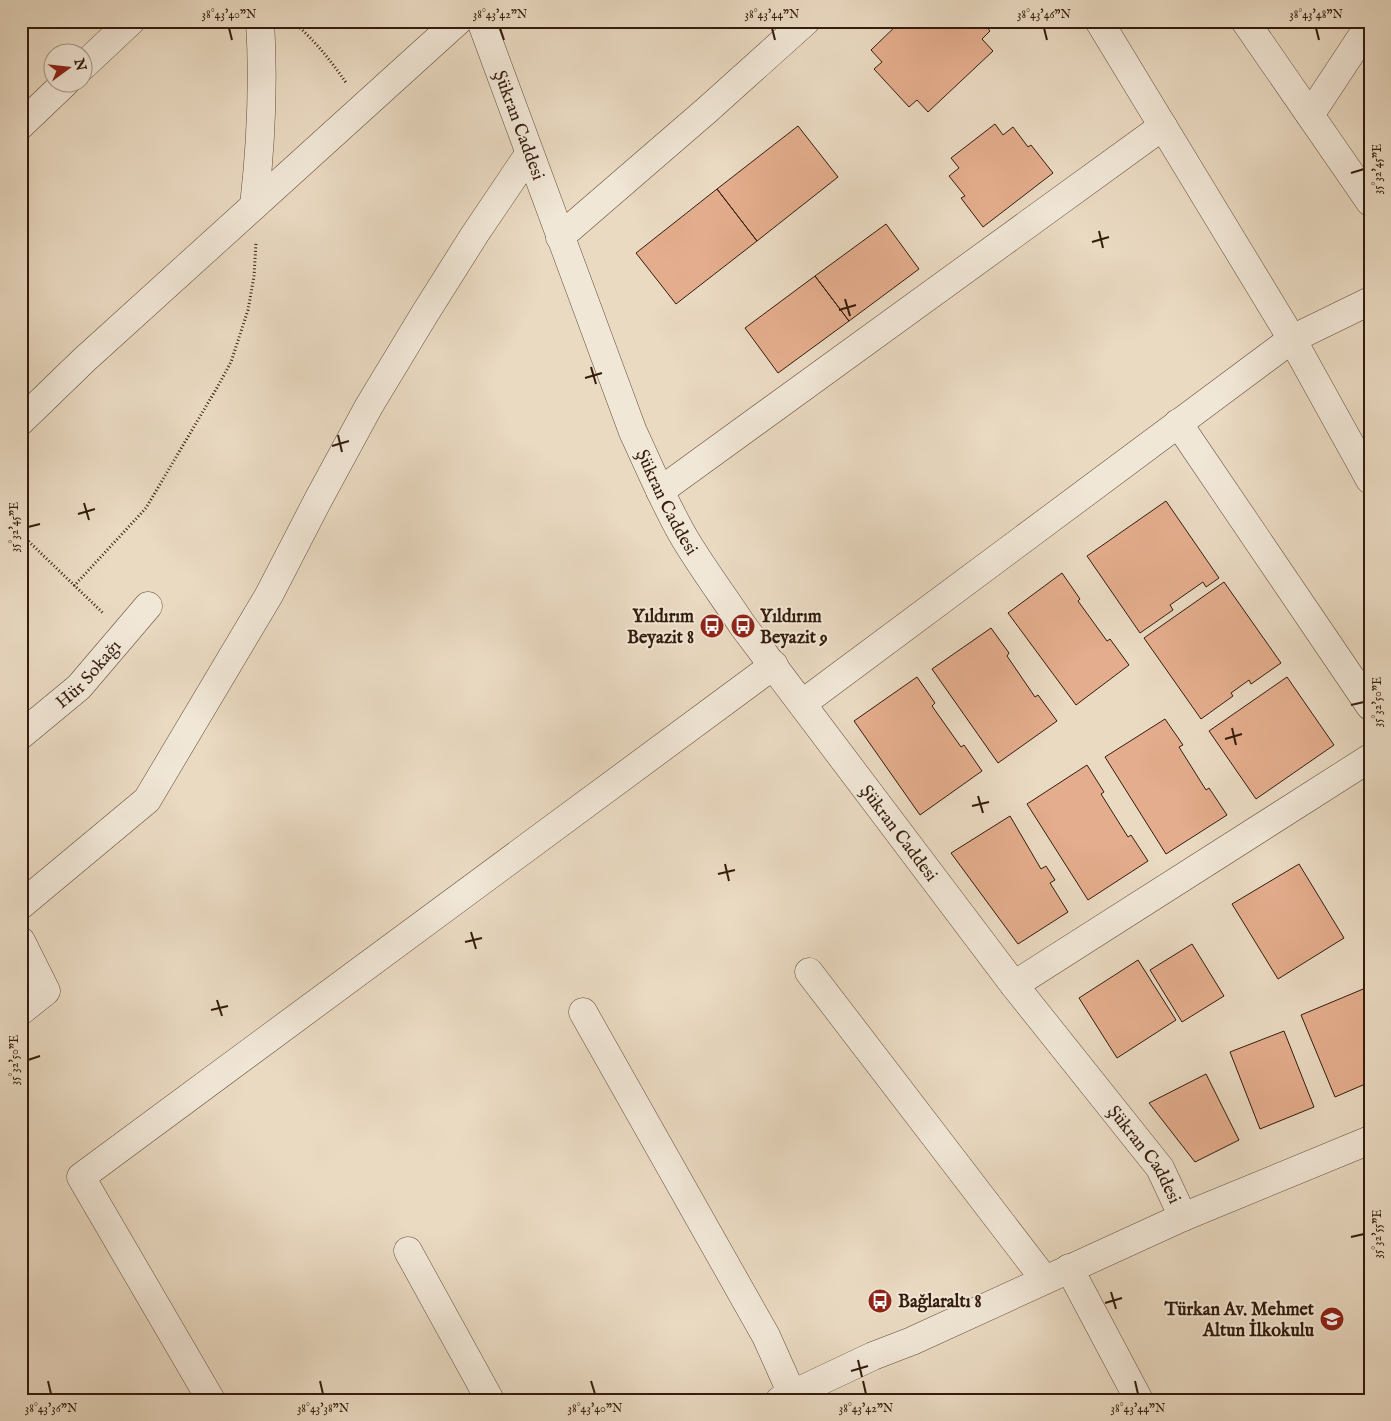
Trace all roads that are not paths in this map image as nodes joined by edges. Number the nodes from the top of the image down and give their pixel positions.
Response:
1 (132, 21) edge
2 (260, 21) edge
3 (458, 21) edge
4 (481, 21) edge
5 (806, 21) edge
6 (1099, 21) edge
7 (1245, 21) edge
8 (1370, 24) edge
9 (92, 58) edge
10 (56, 92) edge
11 (1310, 115) junction
12 (21, 125) edge
13 (1163, 126) junction
14 (529, 154) junction
15 (1370, 202) edge
16 (254, 206) junction
17 (560, 237) junction
18 (1370, 301) edge
19 (1292, 339) junction
20 (21, 421) edge
21 (1178, 424) junction
22 (1370, 480) edge
23 (660, 491) junction
24 (148, 606) dead end
25 (774, 665) junction
26 (802, 703) junction
27 (1370, 706) edge
28 (21, 735) edge
29 (1370, 758) edge
30 (21, 905) edge
31 (21, 941) edge
32 (809, 972) dead end
33 (1014, 985) junction
34 (21, 1010) edge
35 (583, 1012) dead end
36 (1370, 1140) edge
37 (1183, 1217) junction
38 (408, 1251) dead end
39 (1069, 1268) junction
40 (1045, 1280) junction
41 (786, 1397) edge
42 (211, 1400) edge
43 (490, 1400) edge
44 (1139, 1400) edge

1 - 9 street
2 - 16 street
3 - 16 street
4 - 14 street, Şükran Caddesi
5 - 17 street
6 - 13 street
7 - 11 street
8 - 11 street
10 - 12 street
11 - 15 street
13 - 19 street
13 - 23 street
14 - 17 street, Şükran Caddesi
14 - 30 street
16 - 20 street
17 - 23 street, Şükran Caddesi
18 - 19 street
19 - 21 street
19 - 22 street
21 - 26 street
21 - 27 street
23 - 25 street, Şükran Caddesi
24 - 28 street, Hür Sokağı
25 - 26 street, Şükran Caddesi
25 - 42 street
26 - 33 street, Şükran Caddesi
29 - 33 street
31 - 34 street
32 - 40 street
33 - 37 street, Şükran Caddesi
35 - 41 street
36 - 37 street
37 - 39 street, Şükran Caddesi
38 - 43 street
39 - 40 street, Şükran Caddesi
39 - 44 street
40 - 41 street, Şükran Caddesi

